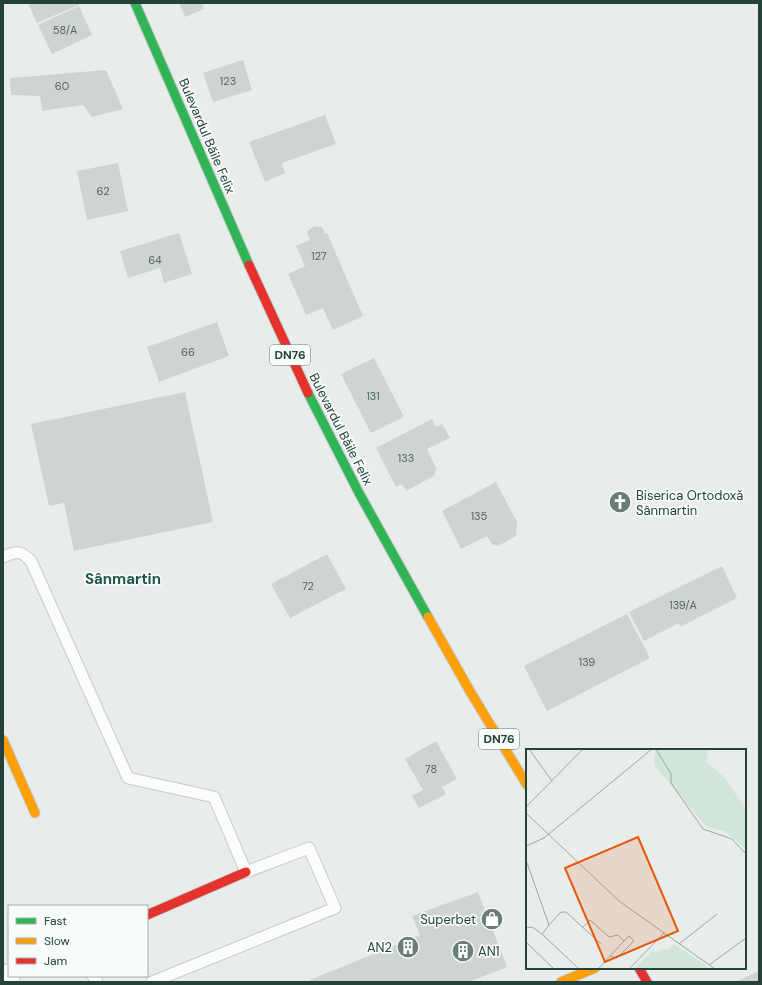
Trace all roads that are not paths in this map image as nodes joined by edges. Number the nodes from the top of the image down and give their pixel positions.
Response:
1 (135, 3) edge
2 (3, 557) edge
3 (3, 740) edge
4 (526, 783) edge
5 (35, 813) dead end
6 (246, 872) junction
7 (148, 915) edge
8 (593, 969) edge
9 (640, 969) edge
10 (152, 982) edge
11 (561, 982) edge
12 (647, 982) edge

1 - 4 main road, Bulevardul Băile Felix / DN76
2 - 6 lane
3 - 5 main road
6 - 7 main road
6 - 10 lane
8 - 11 main road
9 - 12 main road

